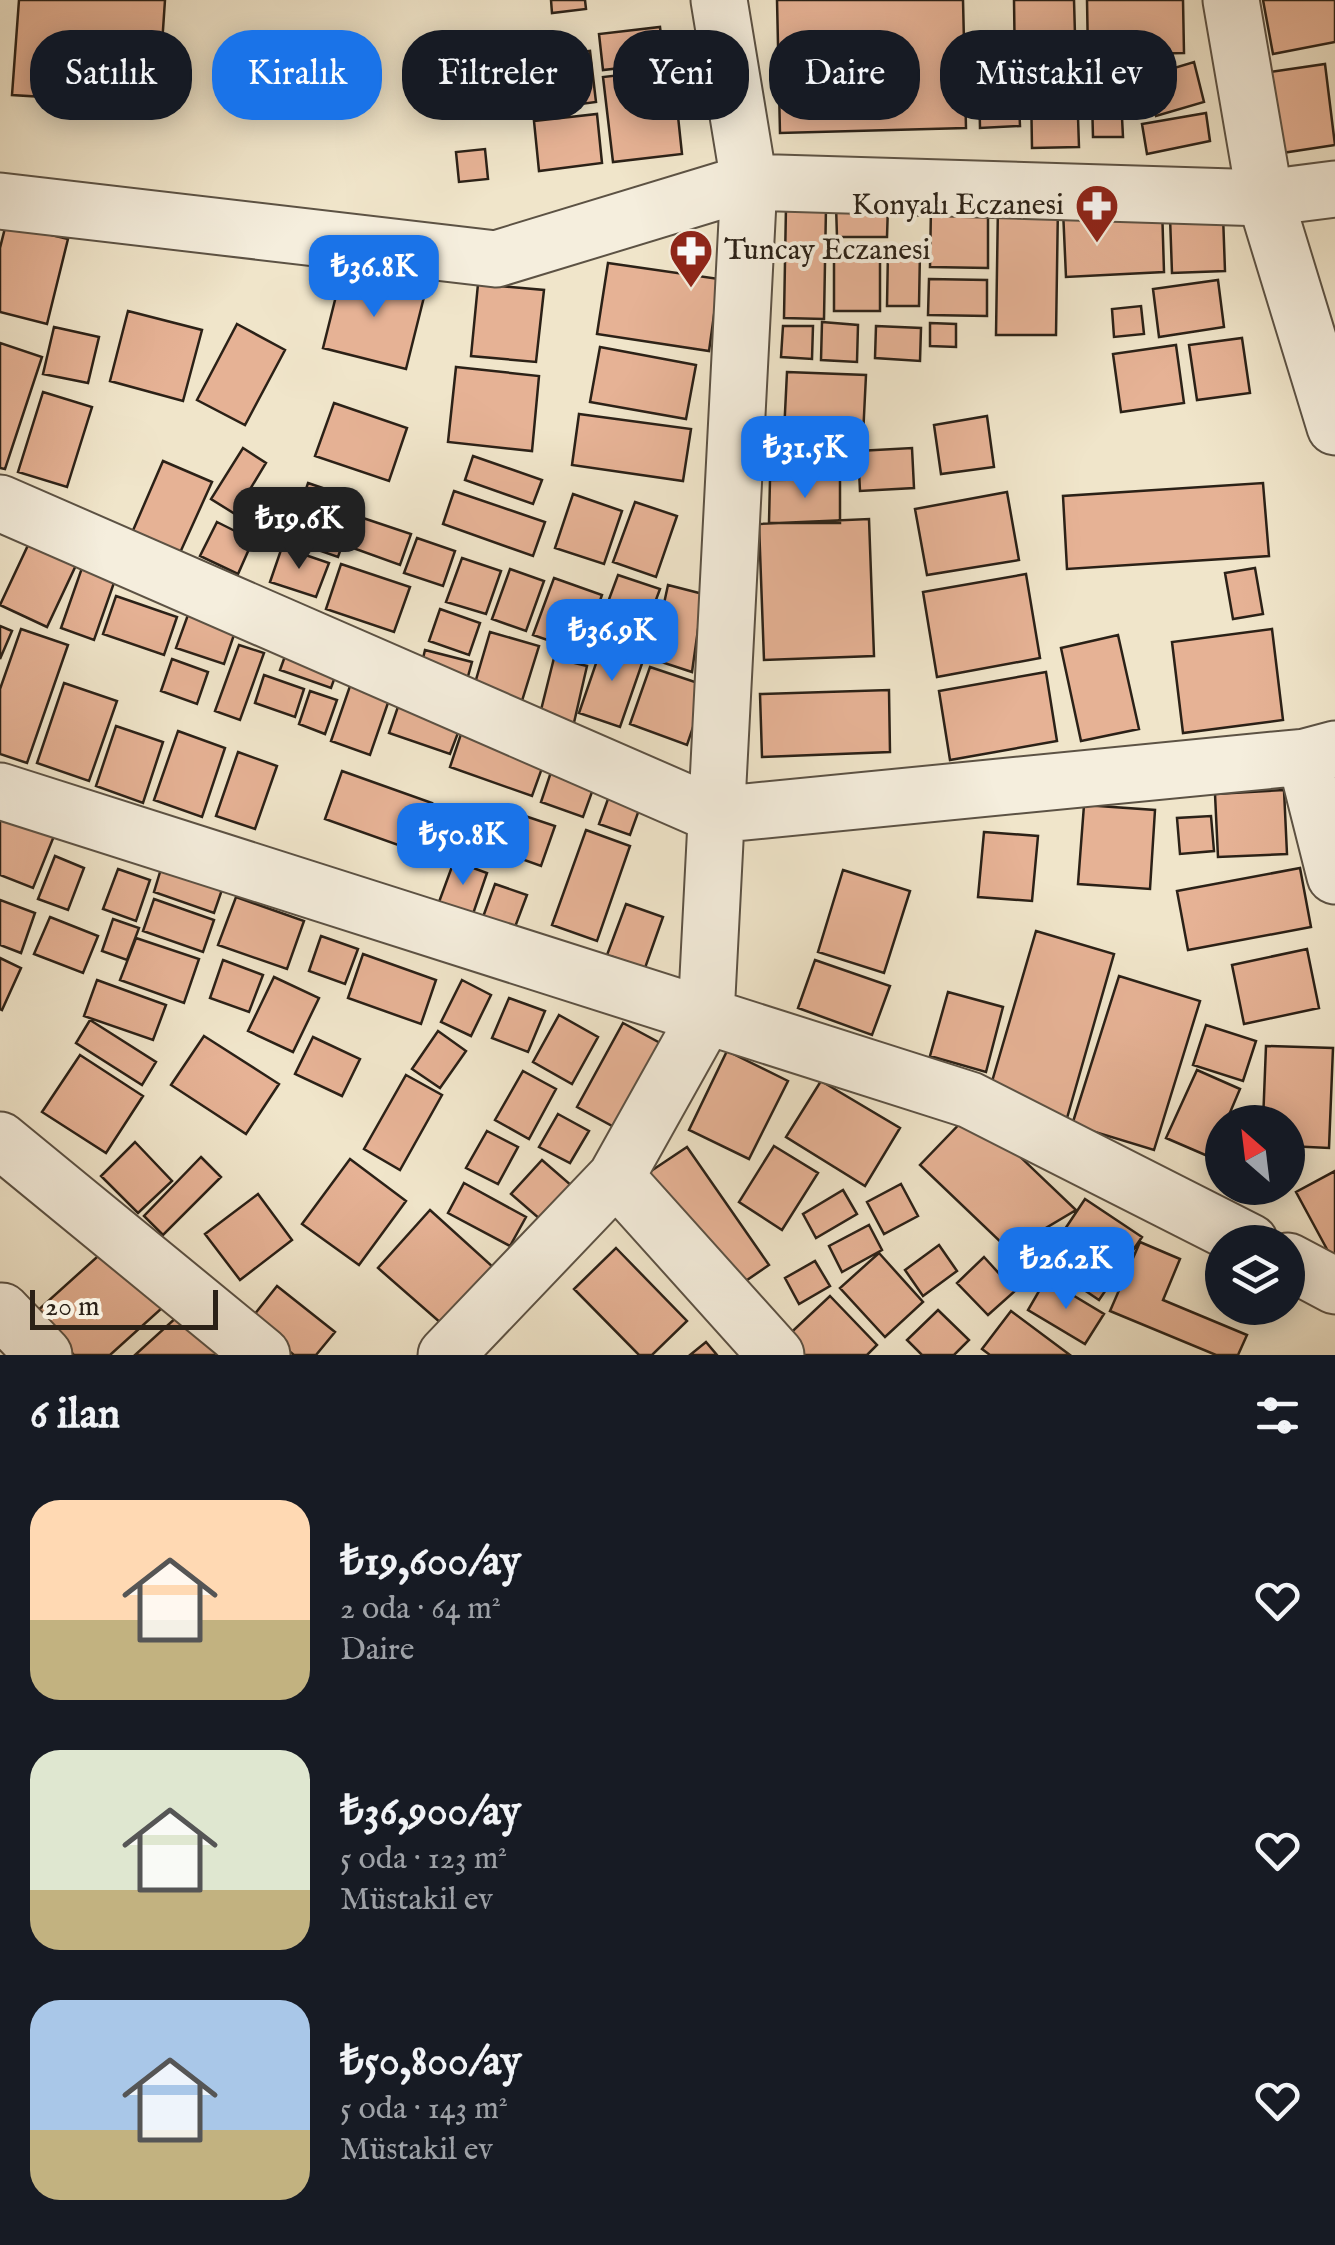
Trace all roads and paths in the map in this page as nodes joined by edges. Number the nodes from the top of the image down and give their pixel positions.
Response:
1 (719, 0) edge
2 (1231, 0) edge
3 (749, 182) junction
4 (1335, 189) edge
5 (1265, 198) junction
6 (0, 201) edge
7 (1335, 427) edge
8 (0, 503) edge
9 (1320, 753) edge
10 (0, 791) edge
11 (715, 815) junction
12 (1335, 876) edge
13 (706, 1016) junction
14 (0, 1140) edge
15 (616, 1177) junction
16 (1216, 1225) edge
17 (1305, 1271) edge
18 (1335, 1286) edge
19 (0, 1313) edge
20 (44, 1355) edge
21 (262, 1355) edge
22 (446, 1355) edge
23 (776, 1355) edge

1 - 3 street
2 - 5 street
3 - 5 street
3 - 6 street
3 - 11 street
4 - 5 street
5 - 7 street
8 - 11 street
9 - 11 street
9 - 12 street
10 - 13 street
11 - 13 street
13 - 15 street
13 - 16 street
14 - 21 street
15 - 22 street
15 - 23 street
17 - 18 street
19 - 20 street

